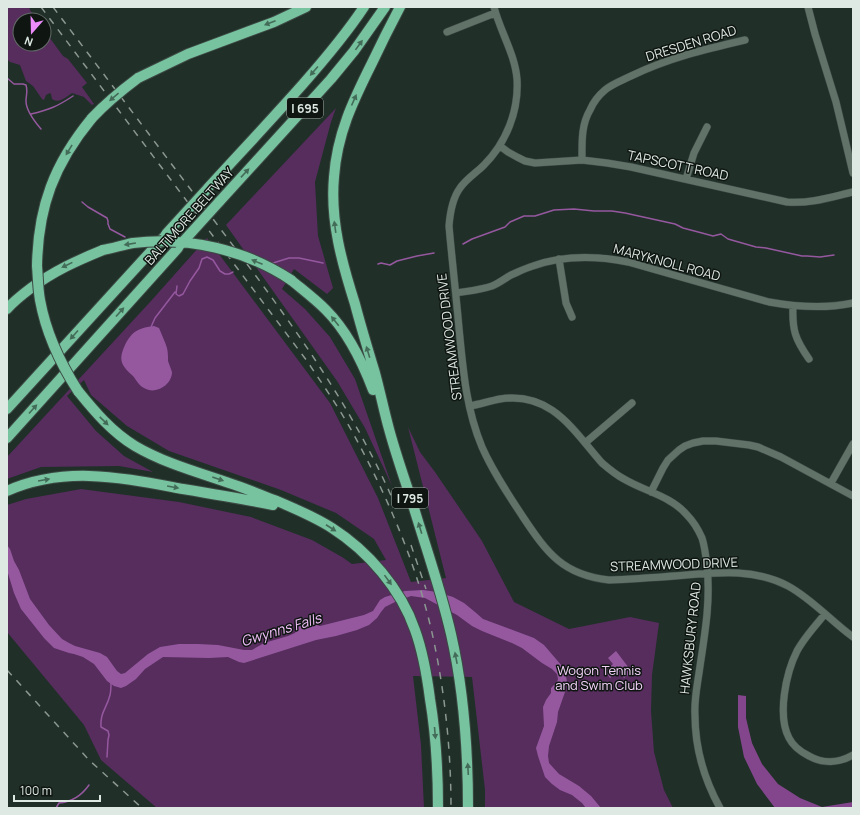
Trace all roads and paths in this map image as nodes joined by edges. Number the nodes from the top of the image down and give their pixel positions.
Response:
1 (306, 7) edge
2 (364, 7) edge
3 (385, 7) edge
4 (400, 7) edge
5 (808, 7) edge
6 (495, 10) edge
7 (448, 32) dead end
8 (745, 40) dead end
9 (707, 127) dead end
10 (500, 146) junction
11 (582, 160) junction
12 (853, 173) edge
13 (686, 179) junction
14 (853, 192) edge
15 (559, 259) junction
16 (456, 293) junction
17 (853, 303) edge
18 (793, 306) junction
19 (7, 309) edge
20 (572, 317) dead end
21 (809, 359) dead end
22 (632, 403) dead end
23 (470, 406) junction
24 (7, 409) edge
25 (390, 430) junction
26 (7, 438) edge
27 (584, 443) junction
28 (853, 444) edge
29 (831, 483) junction
30 (7, 492) edge
31 (652, 492) junction
32 (853, 496) edge
33 (297, 509) junction
34 (708, 573) junction
35 (825, 614) junction
36 (853, 637) edge
37 (853, 755) edge
38 (438, 808) edge
39 (468, 808) edge
40 (720, 808) edge

1 -> 33 highway, bridge
2 -> 24 highway, BALTIMORE BELTWAY / I 695, bridge
26 -> 3 highway, BALTIMORE BELTWAY / I 695, bridge
25 -> 4 highway
5 - 12 street
6 - 7 street
6 - 10 street, STREAMWOOD DRIVE
8 - 11 street, DRESDEN ROAD
9 - 13 street
10 - 11 street, TAPSCOTT ROAD
10 - 16 street, STREAMWOOD DRIVE
11 - 13 street, TAPSCOTT ROAD
13 - 14 street, TAPSCOTT ROAD
15 - 16 street, MARYKNOLL ROAD
15 - 18 street, MARYKNOLL ROAD
15 - 20 street
16 - 23 street, STREAMWOOD DRIVE
17 - 18 street, MARYKNOLL ROAD
18 - 21 street
25 -> 19 highway, bridge
22 - 27 street
23 - 27 street, HAWKSBURY ROAD
23 - 34 street, STREAMWOOD DRIVE
39 -> 25 highway, I 795
27 - 31 street, HAWKSBURY ROAD
28 - 29 street
29 - 31 street
29 - 32 street
30 -> 33 highway
31 - 34 street, HAWKSBURY ROAD
33 -> 38 highway
34 - 35 street, STREAMWOOD DRIVE
34 - 40 street, HAWKSBURY ROAD
35 - 36 street, STREAMWOOD DRIVE
35 - 37 street

